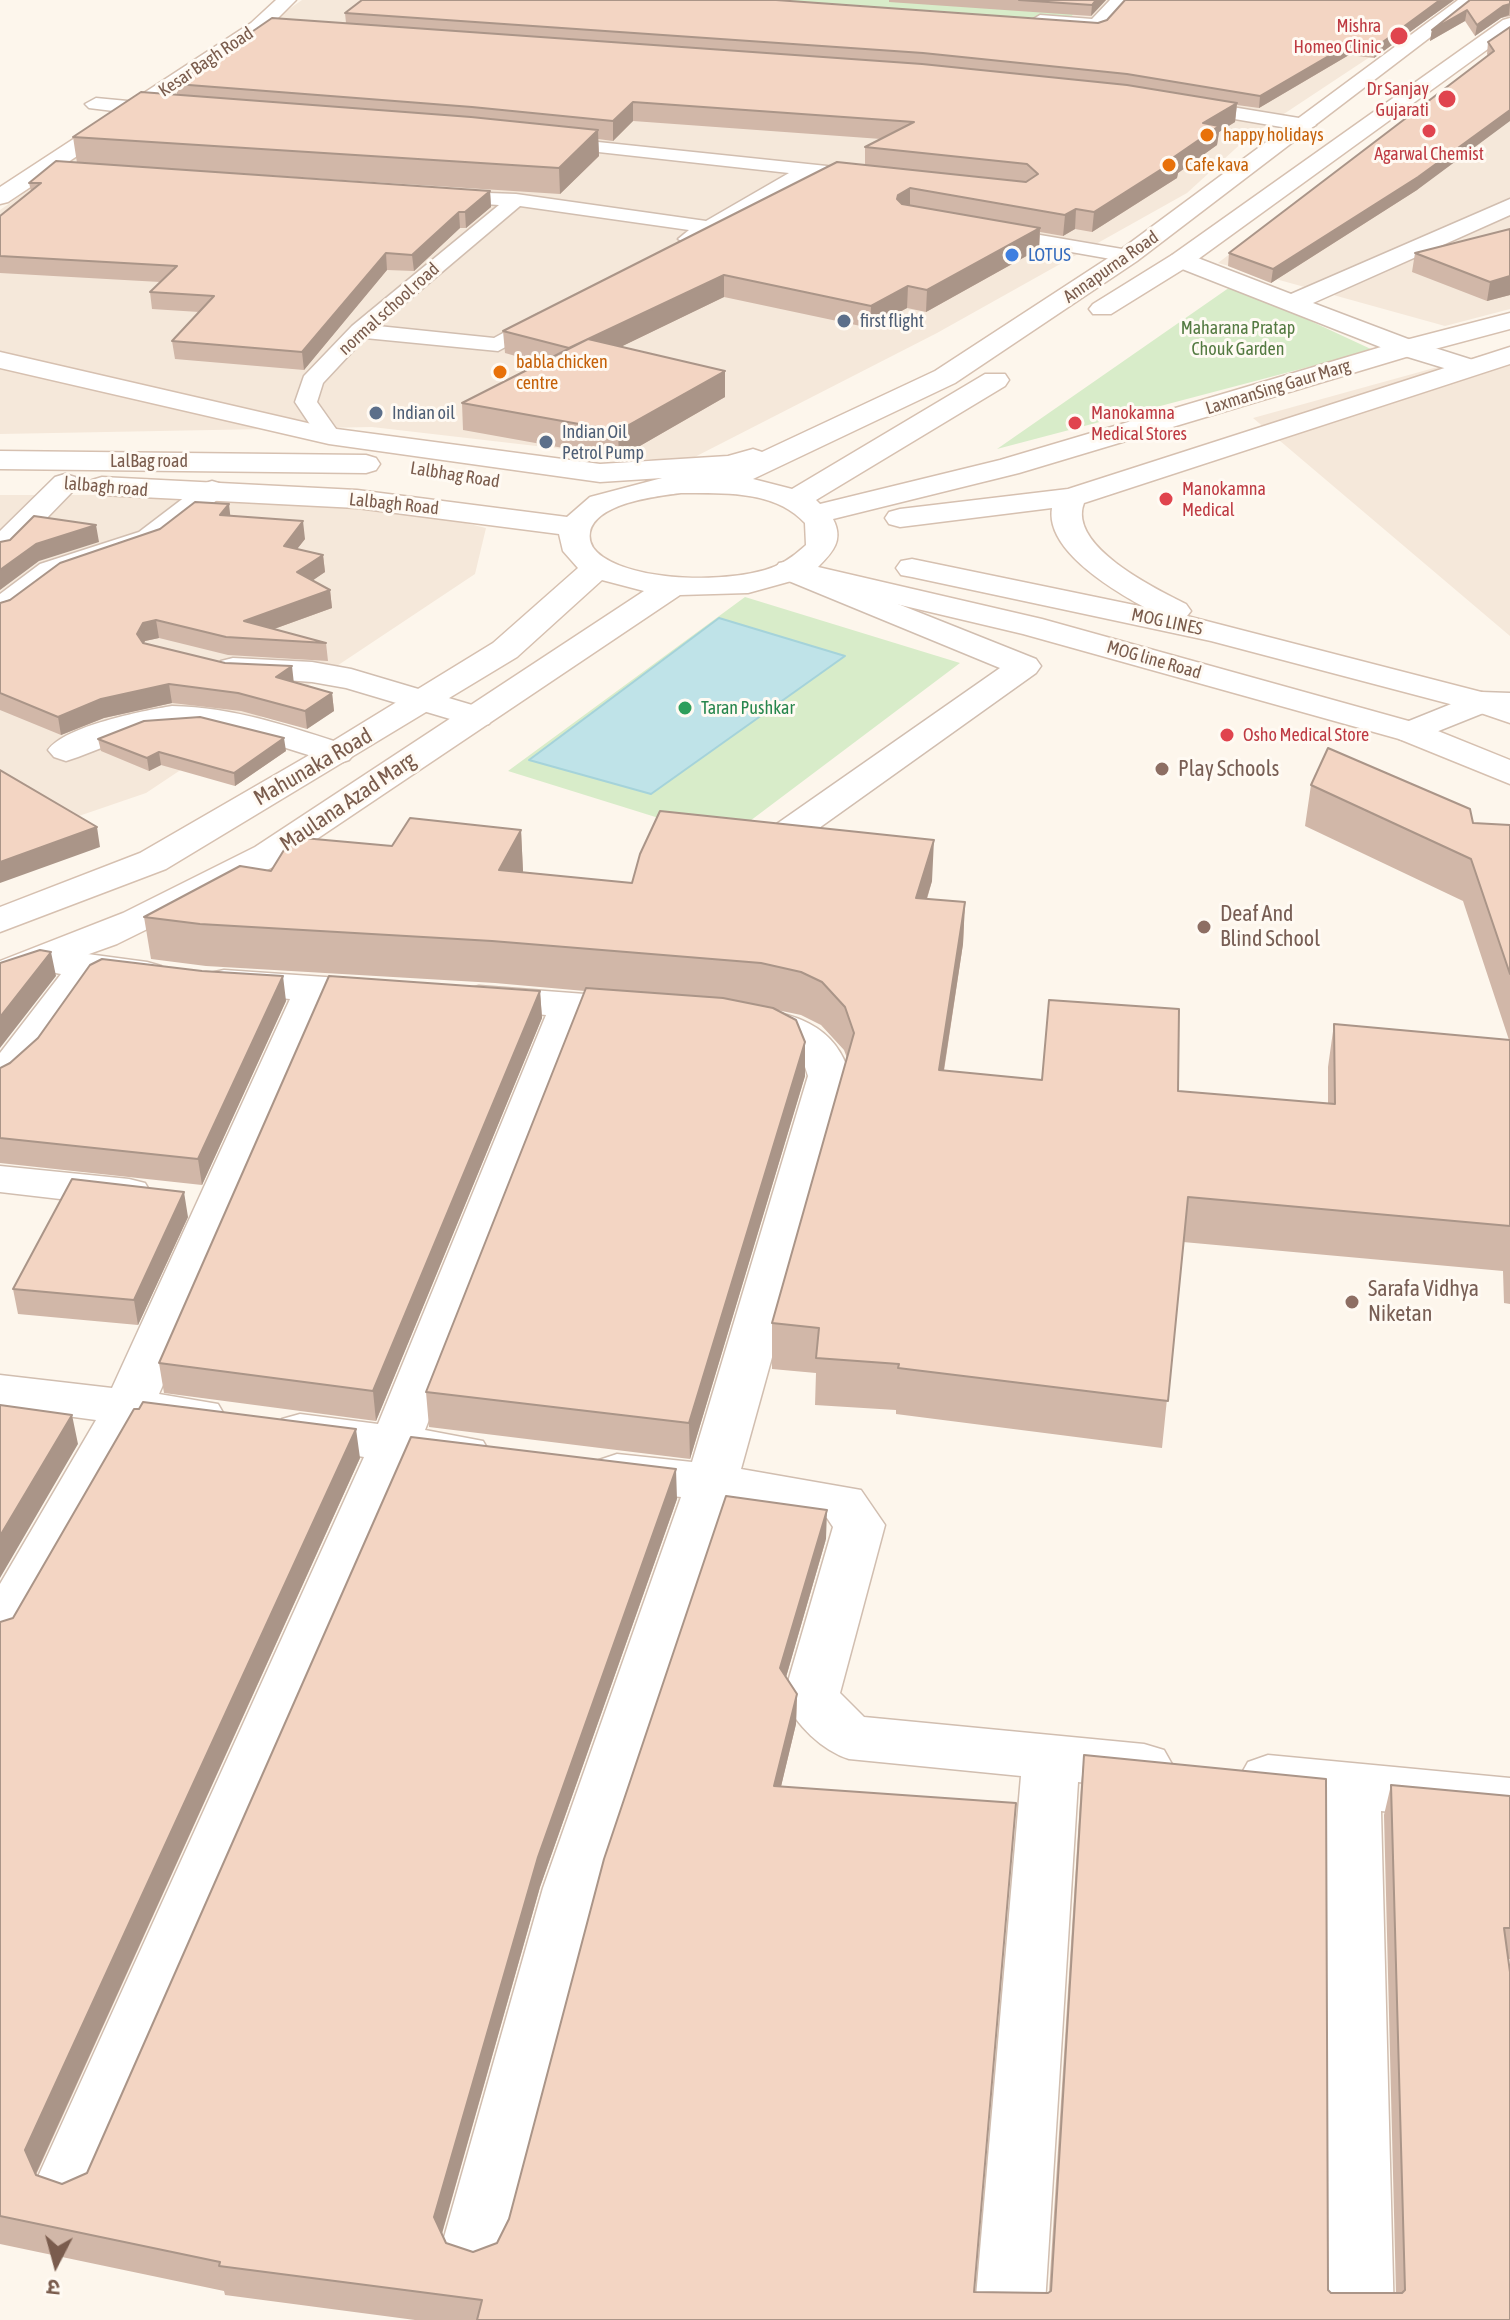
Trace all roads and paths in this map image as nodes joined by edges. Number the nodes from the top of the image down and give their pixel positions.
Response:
1 (287, 0) edge
2 (1121, 0) edge
3 (1470, 0) edge
4 (1018, 20) edge
5 (1510, 24) edge
6 (258, 27) junction
7 (289, 29) edge
8 (122, 86) dead end
9 (1155, 100) edge
10 (96, 104) junction
11 (138, 108) junction
12 (162, 109) edge
13 (72, 119) dead end
14 (1305, 125) junction
15 (534, 141) edge
16 (44, 167) junction
17 (82, 170) edge
18 (808, 170) junction
19 (886, 178) edge
20 (423, 194) edge
21 (0, 197) edge
22 (516, 200) junction
23 (1510, 206) edge
24 (709, 227) junction
25 (970, 229) edge
26 (669, 249) edge
27 (1128, 256) junction
28 (1181, 260) junction
29 (1291, 303) junction
30 (564, 308) edge
31 (1087, 319) dead end
32 (1510, 321) edge
33 (360, 331) junction
34 (1407, 348) junction
35 (1510, 355) edge
36 (0, 360) edge
37 (1467, 367) junction
38 (1013, 368) dead end
39 (329, 436) junction
40 (811, 438) junction
41 (0, 460) edge
42 (298, 462) joint
43 (390, 465) junction
44 (0, 483) edge
45 (65, 483) junction
46 (721, 484) junction
47 (212, 490) junction
48 (1072, 497) junction
49 (611, 499) junction
50 (813, 522) junction
51 (574, 527) junction
52 (0, 548) edge
53 (598, 567) junction
54 (790, 570) junction
55 (672, 586) junction
56 (0, 609) edge
57 (1215, 632) junction
58 (203, 662) edge
59 (425, 700) junction
60 (1500, 706) edge
61 (477, 717) junction
62 (1411, 732) junction
63 (66, 750) dead end
64 (337, 753) junction
65 (1510, 773) edge
66 (771, 845) edge
67 (0, 920) edge
68 (43, 967) edge
69 (315, 989) junction
70 (571, 1004) junction
71 (0, 1079) edge
72 (0, 1179) edge
73 (219, 1203) junction
74 (0, 1391) edge
75 (129, 1406) junction
76 (395, 1444) junction
77 (502, 1458) edge
78 (580, 1468) edge
79 (712, 1482) junction
80 (0, 1631) edge
81 (1051, 1757) junction
82 (1352, 1787) junction
83 (1510, 1801) edge
84 (69, 2181) edge
85 (475, 2248) edge
86 (1009, 2320) edge
87 (1359, 2320) edge

1 - 6 main road, Kesar Bagh Road
2 - 4 main road
3 - 14 main road, Annapurna Road
5 - 28 main road, Annapurna Road
6 - 7 main road
6 - 11 main road, Kesar Bagh Road
8 - 10 main road, Kesar Bagh Road
9 - 14 main road
10 - 11 main road
10 - 13 main road, Kesar Bagh Road
11 - 12 lane
11 - 16 main road, Kesar Bagh Road
14 - 27 main road, Annapurna Road
15 - 18 lane
16 - 17 lane
16 - 21 main road, Kesar Bagh Road
18 - 19 lane
18 - 24 lane
20 - 22 lane
22 - 24 lane
22 - 33 lane, normal school road
23 - 29 main road
24 - 26 lane
25 - 27 lane
27 - 40 main road, Annapurna Road
28 - 29 main road
28 - 31 main road, Annapurna Road
29 - 34 main road
30 - 33 lane
32 - 34 main road, LaxmanSing Gaur Marg
33 - 39 lane, normal school road
34 - 37 main road
34 - 50 main road, LaxmanSing Gaur Marg
35 - 37 main road, LaxmanSing Gaur Marg
36 - 39 main road
37 - 48 main road, LaxmanSing Gaur Marg
38 - 50 main road
39 - 40 main road
39 - 43 main road
40 - 46 main road, Annapurna Road
41 - 42 main road, LalBag road
42 - 43 main road, Lalbhag Road
43 - 49 main road, Lalbhag Road
44 - 45 main road, lalbagh road
45 - 47 main road, lalbagh road
45 - 52 main road
46 - 49 main road, MOG LINES
46 - 50 main road, MOG LINES
47 - 51 main road, Lalbagh Road
47 - 56 main road
48 - 50 main road, LaxmanSing Gaur Marg
48 - 57 main road
49 - 51 main road
50 - 54 main road
50 - 57 main road, MOG LINES
51 - 53 main road
53 - 55 main road
53 - 59 main road, Mahunaka Road
54 - 55 main road
54 - 62 main road, MOG line Road
54 - 66 main road
55 - 61 main road, Maulana Azad Marg
57 - 60 main road, MOG LINES
58 - 59 main road
59 - 61 main road
59 - 64 main road, Mahunaka Road
60 - 62 main road
61 - 68 main road, Maulana Azad Marg
62 - 65 main road, MOG line Road
63 - 64 main road
64 - 67 main road, Mahunaka Road
68 - 69 main road
68 - 71 main road
69 - 70 main road
69 - 73 main road
70 - 76 main road
70 - 79 main road
72 - 73 main road
73 - 75 main road
74 - 75 main road
75 - 76 main road
75 - 80 main road
76 - 77 main road
76 - 84 main road
78 - 79 main road
79 - 81 main road
79 - 85 main road
81 - 82 main road
81 - 86 main road
82 - 83 main road
82 - 87 main road

